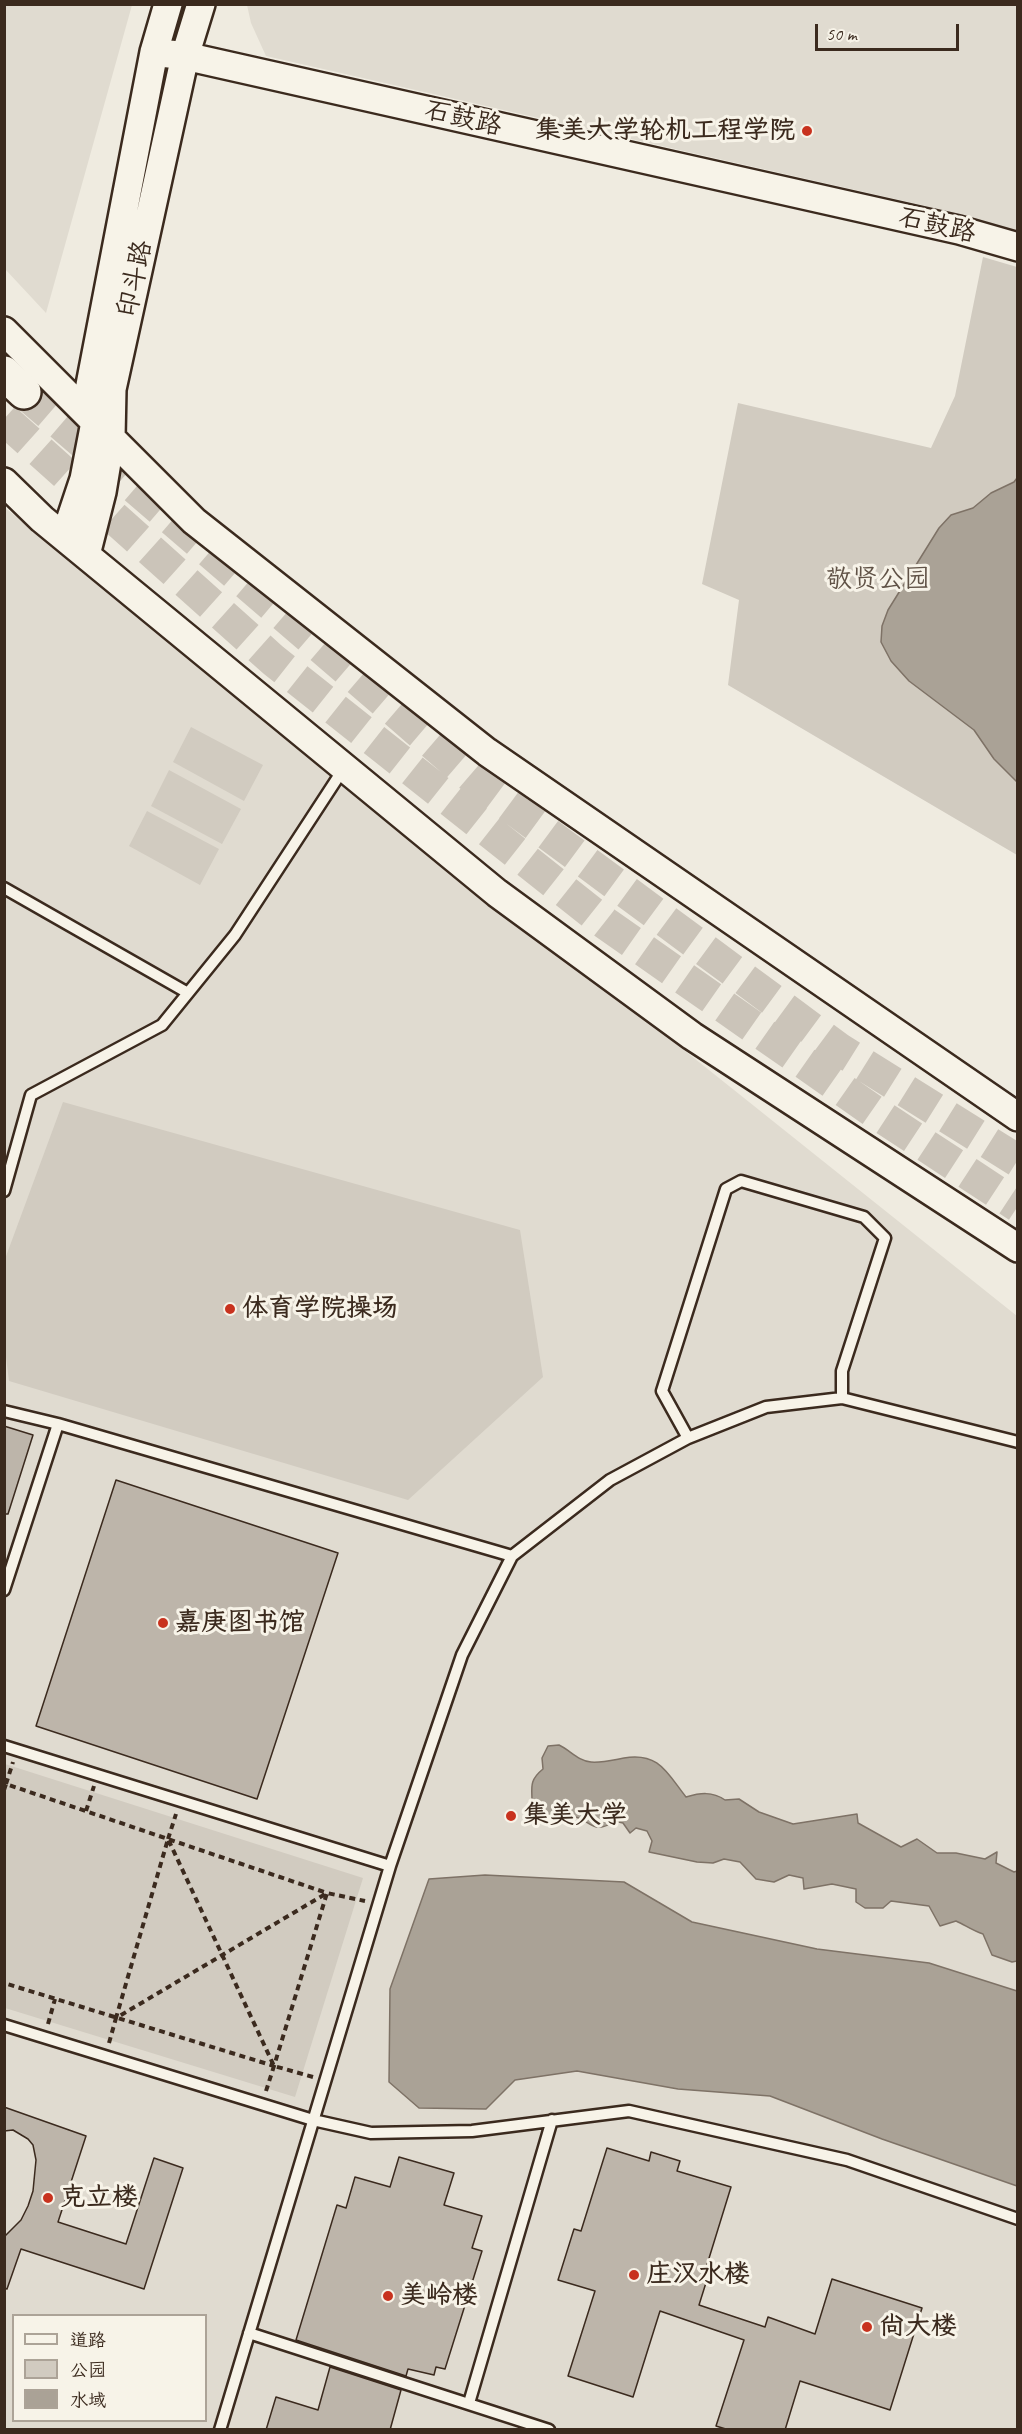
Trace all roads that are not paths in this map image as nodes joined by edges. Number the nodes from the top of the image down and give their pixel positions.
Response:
1 (168, 4) edge
2 (201, 4) edge
3 (154, 52) junction
4 (185, 56) junction
5 (1017, 247) edge
6 (4, 331) edge
7 (103, 430) junction
8 (4, 482) edge
9 (65, 536) junction
10 (86, 555) junction
11 (344, 767) junction
12 (4, 888) edge
13 (188, 993) junction
14 (1017, 1117) edge
15 (4, 1191) edge
16 (1017, 1248) edge
17 (842, 1398) junction
18 (4, 1411) edge
19 (58, 1424) junction
20 (688, 1438) junction
21 (1017, 1442) edge
22 (512, 1557) junction
23 (4, 1590) edge
24 (4, 1746) edge
25 (390, 1866) junction
26 (4, 2025) edge
27 (313, 2120) junction
28 (552, 2120) junction
29 (1017, 2219) edge
30 (249, 2333) junction
31 (470, 2403) junction
32 (220, 2430) edge
33 (549, 2430) edge

1 - 3 main road, 印斗路
2 - 4 main road, 印斗路
3 - 4 main road, 石鼓路
3 - 7 main road, 印斗路
4 - 5 main road, 石鼓路
4 - 7 main road, 印斗路
6 - 7 main road
7 - 9 main road, 印斗路
7 - 10 main road, 印斗路
7 - 14 main road
8 - 9 main road
9 - 10 main road
10 - 11 main road
11 - 13 lane
11 - 16 main road
12 - 13 lane
13 - 15 lane
17 - 20 lane
17 - 20 lane
17 - 21 lane
18 - 19 lane
19 - 22 lane
19 - 23 lane
20 - 22 lane
22 - 25 lane
24 - 25 lane
25 - 27 lane
26 - 27 lane
27 - 28 lane
27 - 30 lane
28 - 29 lane
28 - 31 lane
30 - 31 lane
30 - 32 lane
31 - 33 lane

